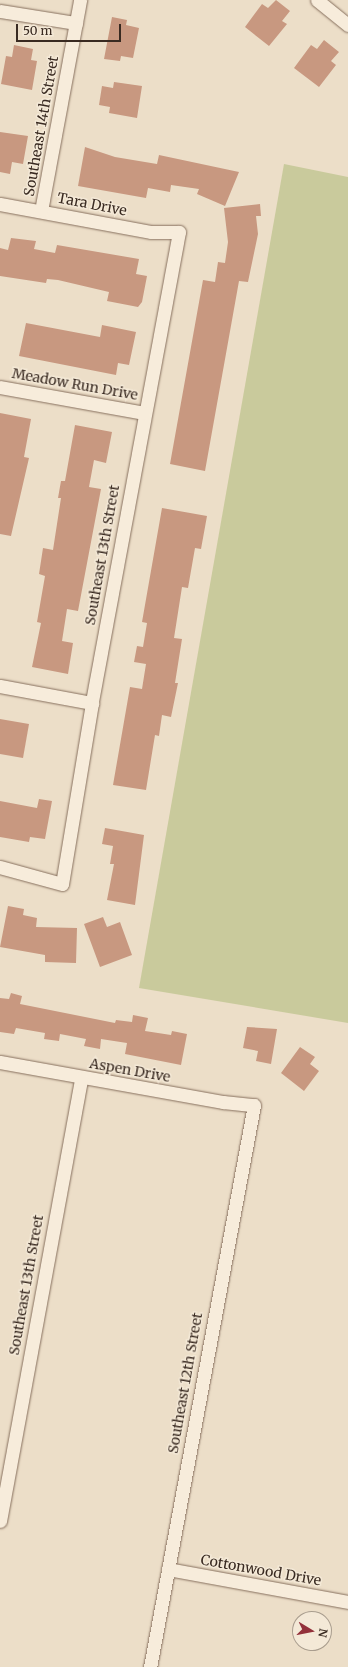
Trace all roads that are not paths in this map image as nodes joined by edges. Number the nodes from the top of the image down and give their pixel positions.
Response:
1 (80, 0) edge
2 (318, 0) edge
3 (0, 10) edge
4 (76, 23) junction
5 (348, 25) edge
6 (0, 204) edge
7 (41, 211) junction
8 (179, 232) joint
9 (0, 387) edge
10 (144, 413) junction
11 (0, 686) edge
12 (92, 703) junction
13 (0, 867) edge
14 (0, 1062) edge
15 (81, 1078) junction
16 (254, 1105) joint
17 (0, 1521) edge
18 (168, 1569) junction
19 (348, 1602) edge
20 (150, 1667) edge

1 - 4 street, Southeast 14th Street
2 - 5 street
3 - 4 street
4 - 7 street, Southeast 14th Street
6 - 7 street, Tara Drive
7 - 8 street, Tara Drive
8 - 10 street, Southeast 13th Street
9 - 10 street, Meadow Run Drive
10 - 12 street, Southeast 13th Street
11 - 12 street
12 - 13 street, Southeast 13th Street
14 - 15 street, Aspen Drive
15 - 16 street, Aspen Drive
15 - 17 street, Southeast 13th Street
16 - 18 street, Southeast 12th Street
18 - 19 street, Cottonwood Drive
18 - 20 street, Southeast 12th Street

